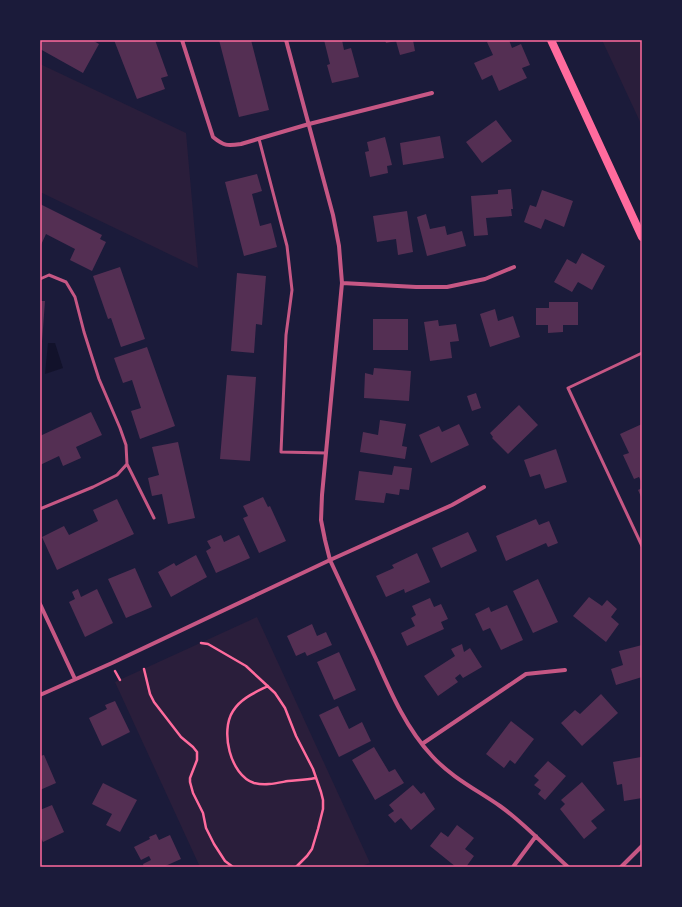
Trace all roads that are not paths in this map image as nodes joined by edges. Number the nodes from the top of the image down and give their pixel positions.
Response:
1 (182, 40) edge
2 (286, 40) edge
3 (551, 40) edge
4 (432, 94) dead end
5 (309, 124) junction
6 (259, 139) junction
7 (642, 237) edge
8 (514, 267) dead end
9 (40, 279) edge
10 (342, 283) junction
11 (642, 353) edge
12 (326, 453) junction
13 (127, 464) junction
14 (484, 487) dead end
15 (40, 509) edge
16 (154, 518) dead end
17 (642, 546) edge
18 (330, 560) junction
19 (40, 604) edge
20 (565, 670) dead end
21 (76, 679) junction
22 (40, 695) edge
23 (422, 744) junction
24 (536, 836) junction
25 (642, 846) edge
26 (513, 867) edge
27 (568, 867) edge
28 (621, 867) edge

1 - 6 street
2 - 5 street
3 - 7 main road
4 - 5 street
5 - 6 street
5 - 10 street
6 - 12 lane
8 - 10 street
9 - 13 lane
10 - 12 street
11 - 17 lane
12 - 18 street
13 - 15 lane
13 - 16 lane
14 - 18 street
18 - 21 street
18 - 23 street
19 - 21 street
20 - 23 street
21 - 22 street
23 - 24 street
24 - 26 street
24 - 27 street
25 - 28 street

